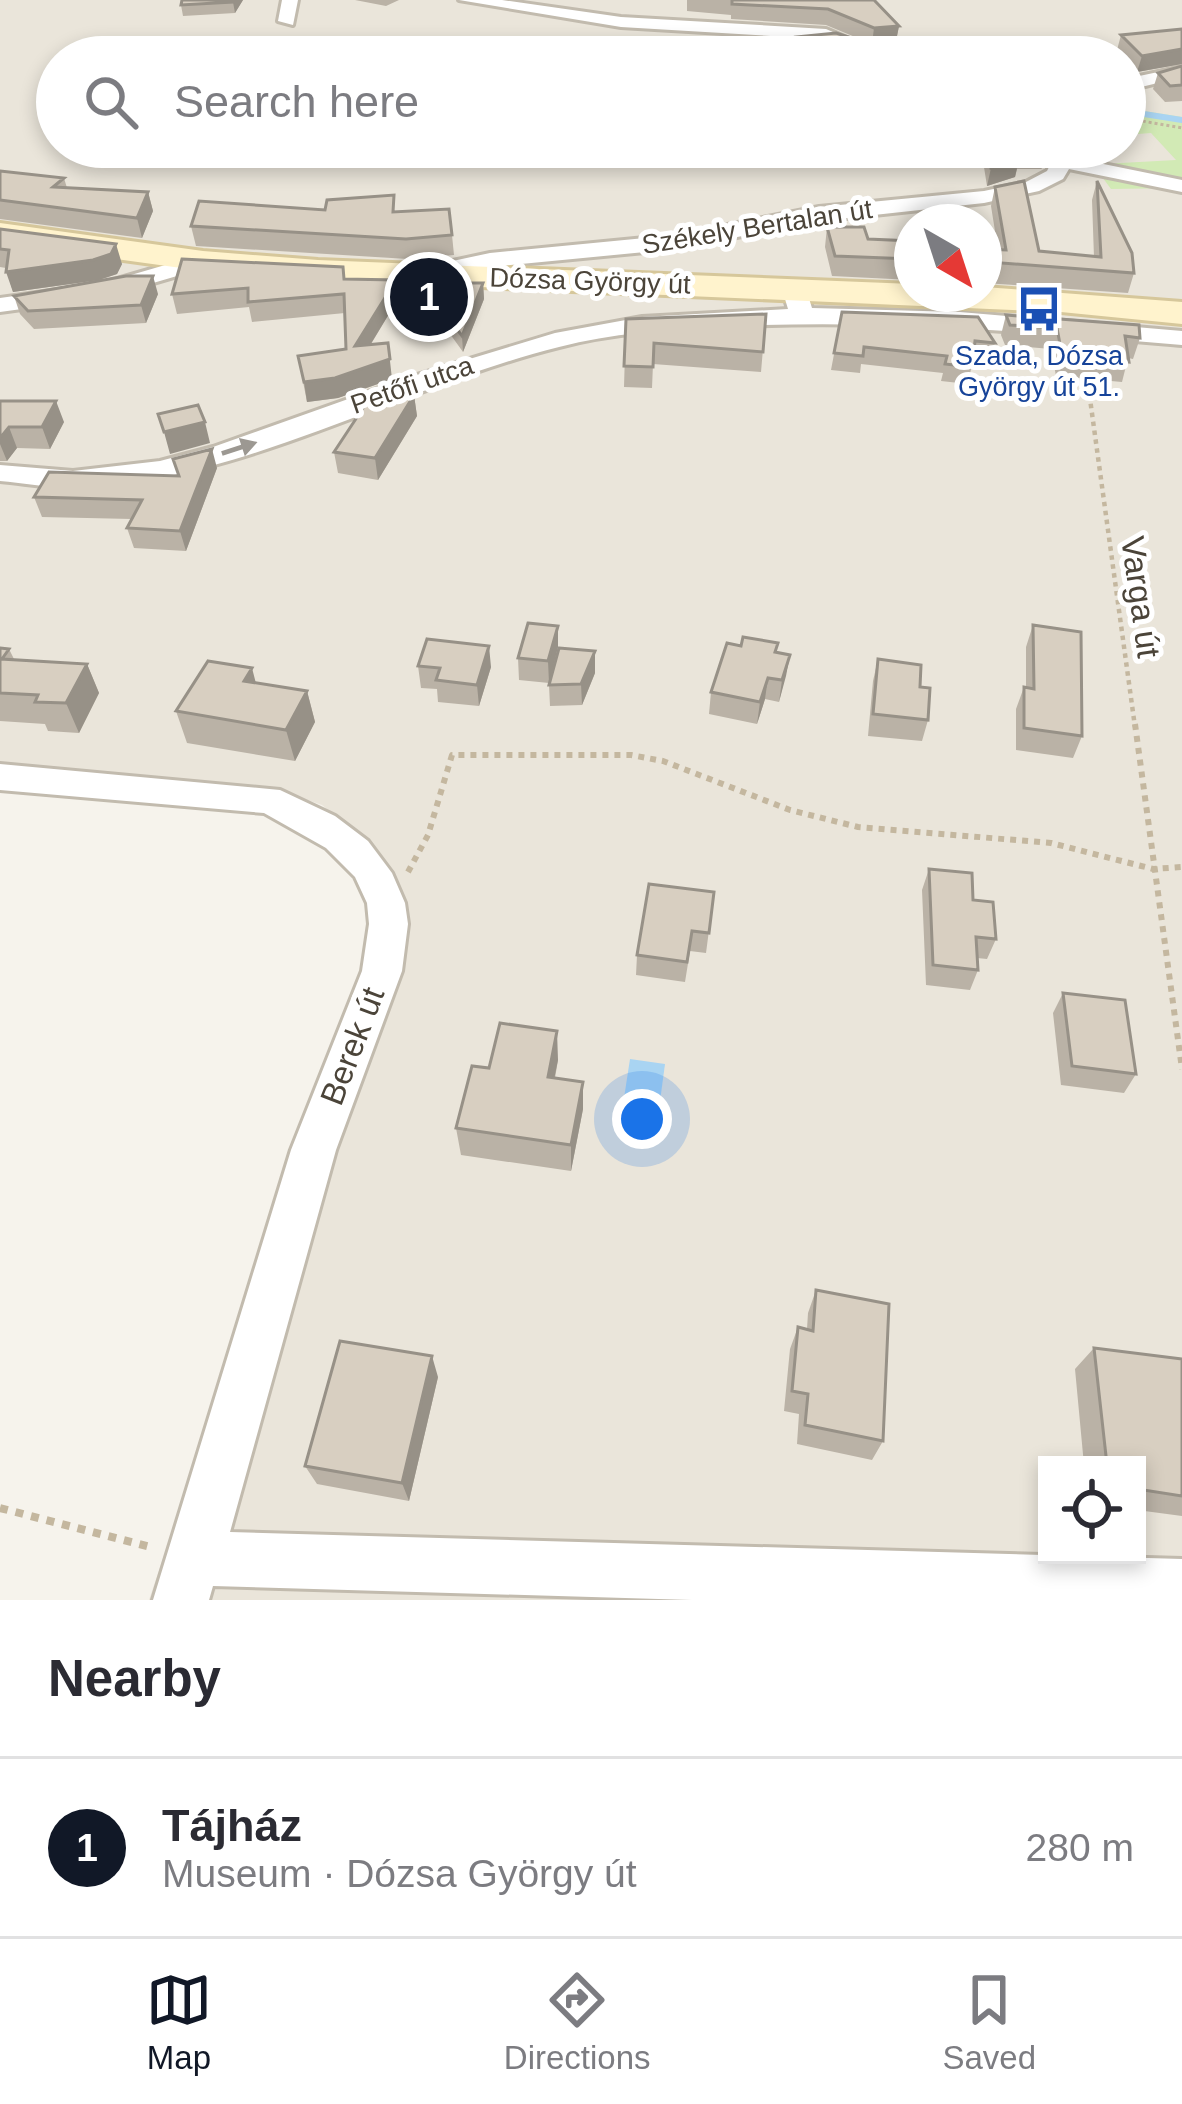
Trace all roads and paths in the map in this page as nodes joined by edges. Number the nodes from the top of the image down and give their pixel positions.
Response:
1 (290, 0) edge
2 (467, 0) edge
3 (287, 21) dead end
4 (842, 36) edge
5 (1182, 72) edge
6 (1146, 81) edge
7 (1146, 122) edge
8 (1182, 128) edge
9 (1060, 168) edge
10 (1119, 168) edge
11 (1182, 185) edge
12 (0, 233) edge
13 (203, 261) junction
14 (423, 274) junction
15 (798, 302) junction
16 (0, 305) edge
17 (1182, 313) edge
18 (1081, 332) junction
19 (1182, 338) edge
20 (0, 473) edge
21 (0, 777) edge
22 (1182, 867) edge
23 (1154, 869) junction
24 (387, 905) junction
25 (1182, 1069) edge
26 (0, 1508) edge
27 (188, 1579) edge
28 (1182, 1587) edge

1 - 3 street
2 - 4 street
5 - 6 street
7 - 8 path
9 - 14 street, Székely Bertalan út
10 - 11 street
12 - 13 main road, Dózsa György út
13 - 14 main road, Dózsa György út
13 - 16 street
14 - 15 main road, Dózsa György út
15 - 17 main road, Dózsa György út
15 - 18 street, Dózsa György út
20 -> 15 street, Petőfi utca
18 - 19 street, Dózsa György út
18 - 23 path, Varga út
21 - 24 street
22 - 23 path
23 - 24 path
23 - 25 path, Varga út
24 - 27 street, Berek út
26 - 27 path
27 - 28 street

